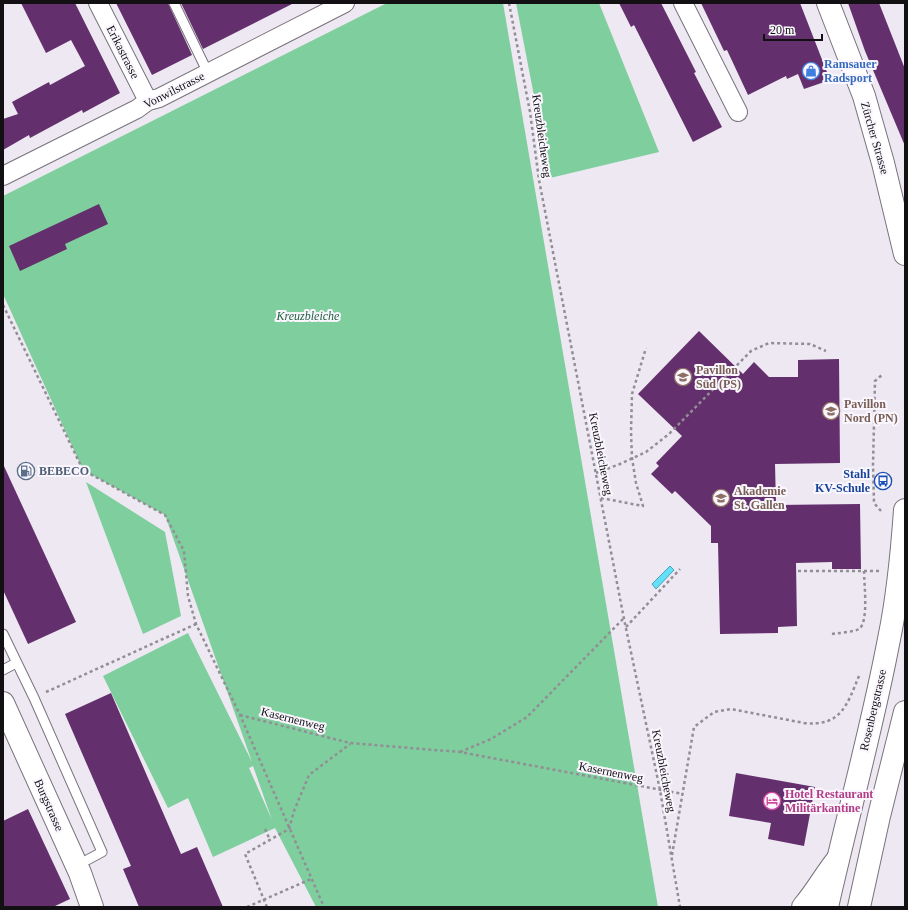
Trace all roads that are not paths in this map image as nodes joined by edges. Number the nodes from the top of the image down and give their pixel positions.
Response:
1 (98, 3) edge
2 (174, 3) edge
3 (345, 3) edge
4 (683, 3) edge
5 (828, 3) edge
6 (208, 73) junction
7 (148, 101) junction
8 (738, 112) dead end
9 (3, 176) edge
10 (904, 240) edge
11 (905, 510) edge
12 (903, 559) edge
13 (3, 634) edge
14 (16, 664) junction
15 (3, 670) edge
16 (3, 704) edge
17 (905, 712) edge
18 (837, 860) junction
19 (76, 866) junction
20 (92, 907) edge
21 (803, 907) edge
22 (826, 907) edge
23 (859, 907) edge

1 - 7 street, Erikastrasse
2 - 6 lane
3 - 6 street, Vonwilstrasse
4 - 8 street
5 - 10 main road, Zürcher Strasse
6 - 7 street, Vonwilstrasse
7 - 9 street, Vonwilstrasse
11 - 12 main road, Rosenbergstrasse
12 - 18 main road, Rosenbergstrasse
13 - 14 lane
14 - 15 lane
14 - 19 lane
16 - 19 main road, Burgstrasse
17 - 23 main road
18 - 21 main road
18 - 22 main road, Rosenbergstrasse
19 - 20 main road, Burgstrasse

